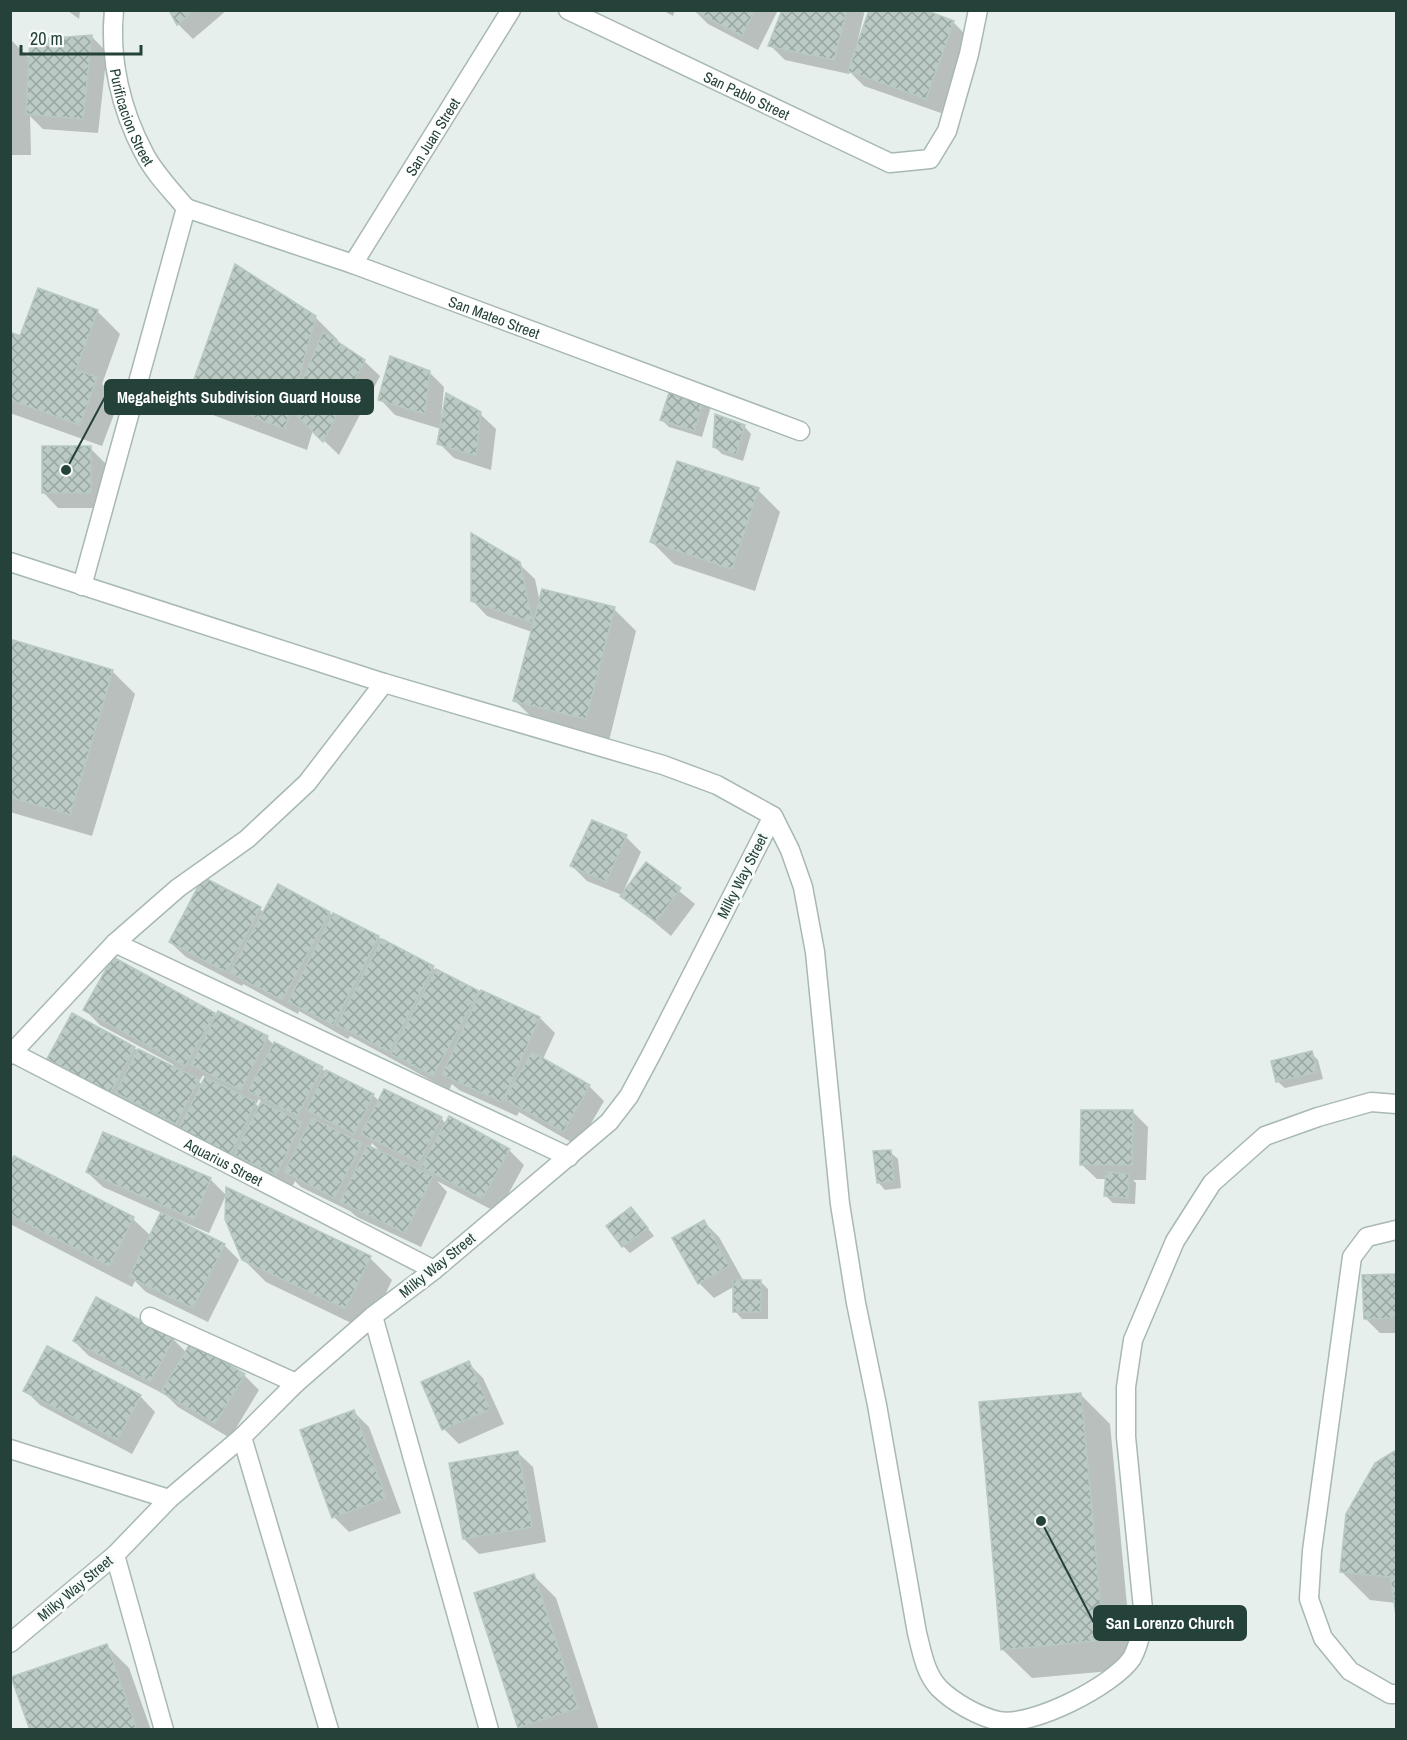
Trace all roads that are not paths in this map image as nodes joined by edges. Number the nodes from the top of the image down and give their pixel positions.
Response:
1 (114, 10) edge
2 (511, 10) edge
3 (568, 10) edge
4 (978, 10) edge
5 (186, 208) junction
6 (354, 264) junction
7 (800, 431) dead end
8 (10, 562) edge
9 (82, 586) junction
10 (384, 683) junction
11 (773, 816) junction
12 (115, 943) junction
13 (12, 1054) edge
14 (1396, 1104) edge
15 (569, 1157) junction
16 (1396, 1230) edge
17 (434, 1270) junction
18 (373, 1316) junction
19 (150, 1317) dead end
20 (296, 1383) junction
21 (242, 1437) junction
22 (10, 1449) edge
23 (169, 1499) junction
24 (115, 1555) junction
25 (10, 1643) edge
26 (1396, 1694) edge
27 (164, 1730) edge
28 (328, 1730) edge
29 (489, 1730) edge

1 - 5 street, Purificacion Street
2 - 6 street, San Juan Street
3 - 4 street, San Pablo Street
5 - 6 street, San Mateo Street
5 - 9 street
6 - 7 street, San Mateo Street
8 - 9 street
9 - 10 street
10 - 11 street
10 - 12 street
11 - 14 street
11 - 15 street, Milky Way Street
12 - 13 street
12 - 15 street
13 - 17 street, Aquarius Street
15 - 17 street, Milky Way Street
16 - 26 street
17 - 18 street, Milky Way Street
18 - 20 street, Milky Way Street
18 - 29 street
19 - 20 street
20 - 21 street, Milky Way Street
21 - 23 street, Milky Way Street
21 - 28 street
22 - 23 street
23 - 24 street, Milky Way Street
24 - 25 street, Milky Way Street
24 - 27 street

